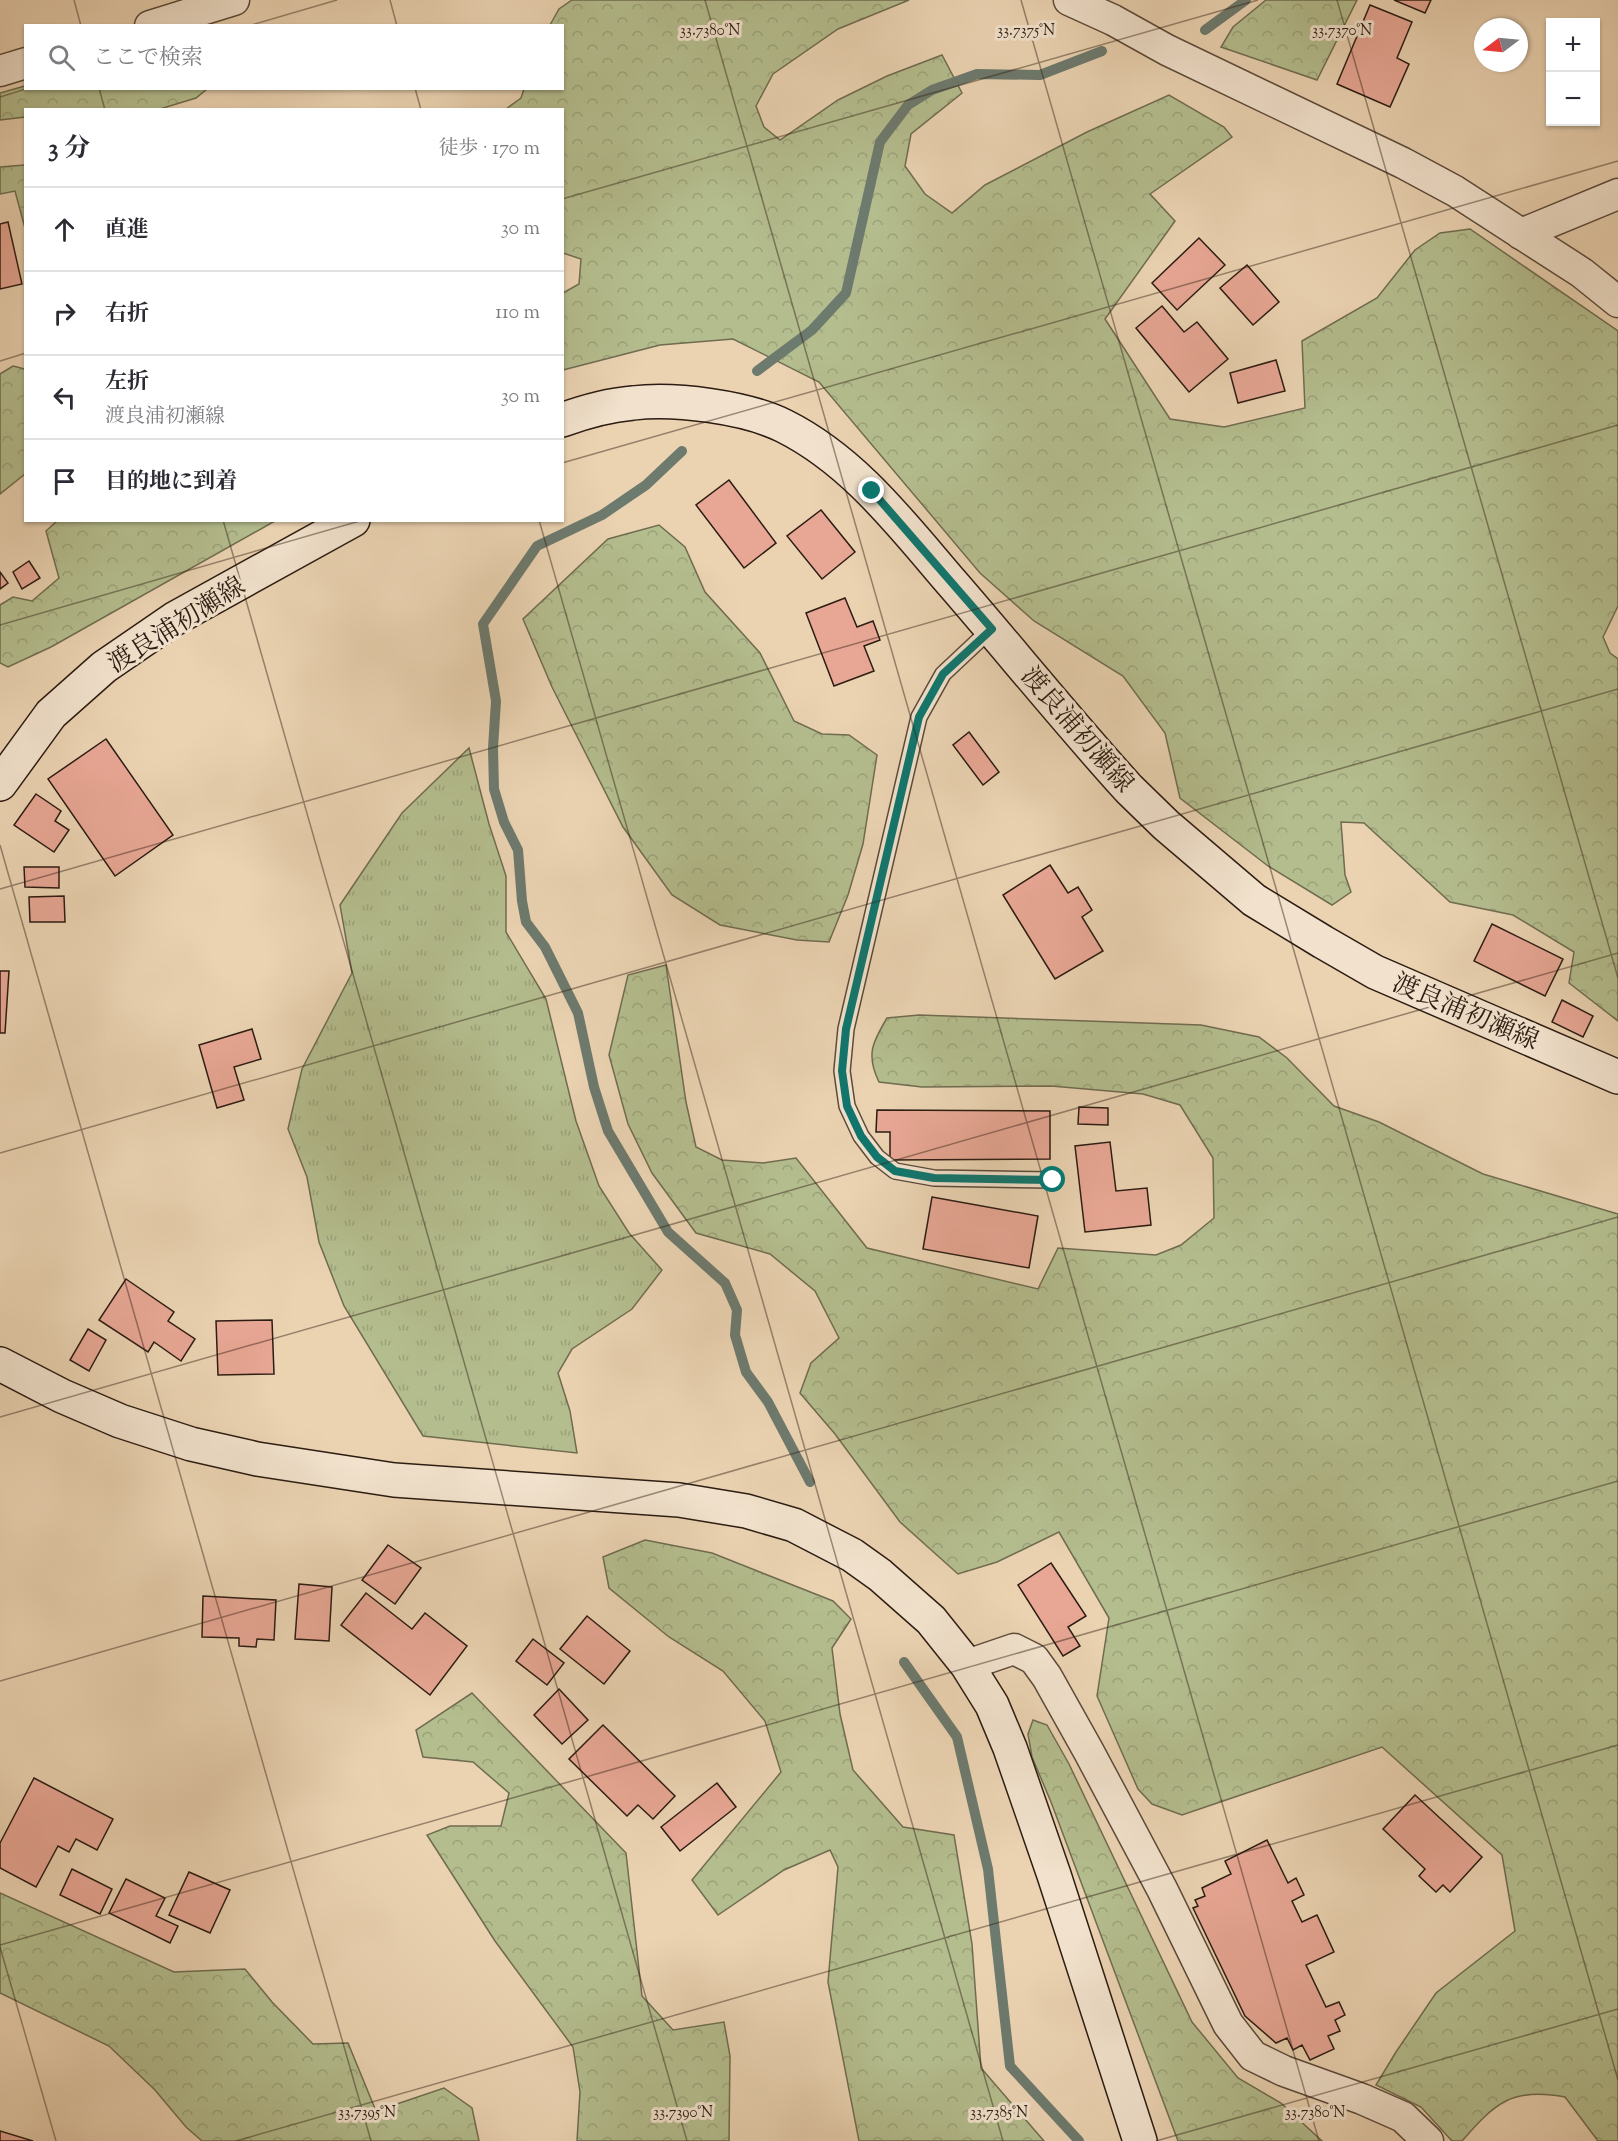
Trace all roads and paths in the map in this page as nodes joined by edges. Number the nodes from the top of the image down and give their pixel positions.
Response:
1 (234, 0) edge
2 (1069, 0) edge
3 (156, 24) edge
4 (24, 64) edge
5 (0, 71) edge
6 (1618, 194) edge
7 (1521, 234) junction
8 (1618, 302) edge
9 (564, 419) edge
10 (349, 522) edge
11 (992, 629) junction
12 (0, 784) edge
13 (1618, 1077) edge
14 (1053, 1180) dead end
15 (0, 1364) edge
16 (967, 1665) junction
17 (1140, 2141) edge
18 (1428, 2141) edge

1 - 3 street
2 - 7 street
4 - 5 street
6 - 7 street
7 - 8 street
9 - 11 main road, 渡良浦初瀬線
10 - 12 main road, 渡良浦初瀬線
11 - 13 main road, 渡良浦初瀬線
11 - 14 lane
15 - 16 main road
16 - 17 main road
16 - 18 street

